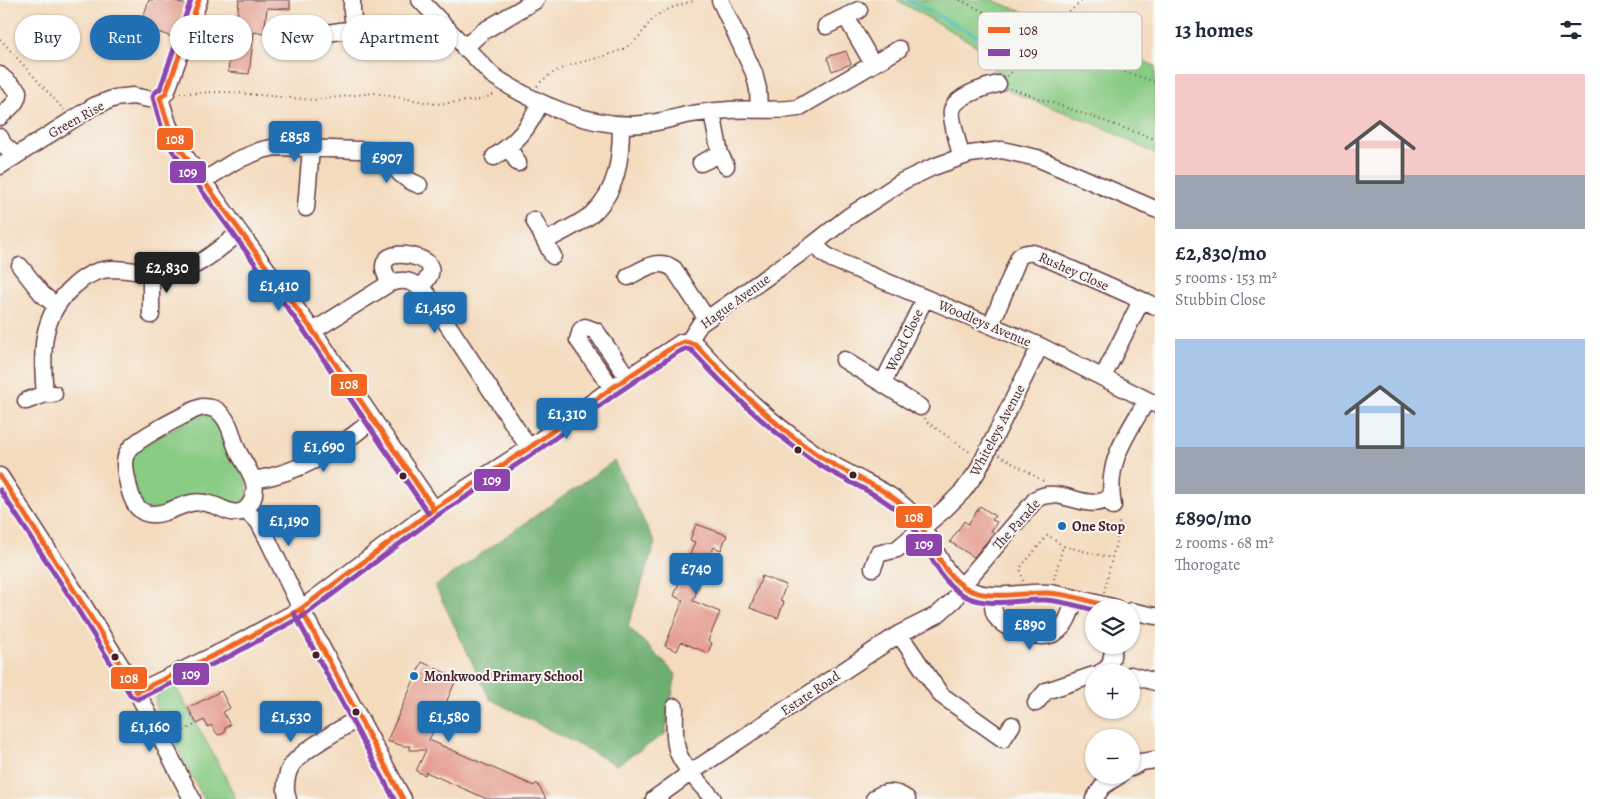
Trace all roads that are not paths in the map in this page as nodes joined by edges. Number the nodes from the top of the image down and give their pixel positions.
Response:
1 (199, 0) edge
2 (352, 0) edge
3 (420, 0) edge
4 (720, 0) edge
5 (532, 1) edge
6 (826, 26) dead end
7 (332, 33) edge
8 (464, 48) junction
9 (899, 49) dead end
10 (873, 64) junction
11 (0, 75) edge
12 (998, 84) road end
13 (163, 95) junction
14 (540, 103) junction
15 (759, 108) junction
16 (712, 112) junction
17 (0, 117) edge
18 (621, 125) junction
19 (0, 137) edge
20 (311, 148) junction
21 (508, 148) junction
22 (15, 155) junction
23 (961, 156) junction
24 (494, 157) dead end
25 (518, 163) dead end
26 (701, 163) dead end
27 (0, 166) edge
28 (203, 181) junction
29 (419, 186) dead end
30 (306, 208) dead end
31 (1155, 209) edge
32 (534, 220) dead end
33 (240, 233) junction
34 (545, 241) junction
35 (815, 244) junction
36 (553, 256) dead end
37 (20, 266) dead end
38 (151, 273) junction
39 (628, 277) dead end
40 (390, 283) junction
41 (420, 287) junction
42 (924, 298) junction
43 (1148, 303) edge
44 (56, 306) junction
45 (150, 316) dead end
46 (707, 319) junction
47 (991, 325) junction
48 (313, 331) junction
49 (689, 342) junction
50 (1040, 346) junction
51 (844, 360) dead end
52 (1103, 377) junction
53 (628, 378) junction
54 (883, 383) junction
55 (612, 388) junction
56 (26, 401) dead end
57 (1151, 402) edge
58 (920, 407) road end
59 (372, 420) junction
60 (529, 448) junction
61 (0, 476) edge
62 (254, 480) junction
63 (434, 508) junction
64 (244, 510) junction
65 (923, 526) junction
66 (873, 568) dead end
67 (962, 586) junction
68 (993, 595) junction
69 (1075, 599) junction
70 (1085, 601) edge
71 (301, 609) junction
72 (1140, 613) edge
73 (1155, 616) edge
74 (899, 634) junction
75 (1085, 678) edge
76 (1140, 678) edge
77 (1155, 682) edge
78 (137, 692) junction
79 (1036, 703) dead end
80 (675, 707) dead end
81 (358, 718) junction
82 (1012, 726) dead end
83 (1155, 760) edge
84 (1140, 763) edge
85 (690, 772) junction
86 (1106, 784) edge
87 (192, 799) edge
88 (288, 799) edge
89 (403, 799) edge
90 (654, 799) edge
91 (713, 799) edge
92 (874, 799) edge
93 (907, 799) edge
94 (1094, 799) edge

1 - 13 street
2 - 7 street
3 - 8 street
4 - 15 street
5 - 8 street
6 - 10 street
8 - 14 street
9 - 10 street
10 - 15 street
11 - 17 street
12 - 23 street
13 - 22 street, Green Rise
13 - 28 street
14 - 18 street
14 - 21 street
15 - 16 street
16 - 18 street
16 - 26 street
18 - 34 street
19 - 22 street
20 - 28 street
20 - 29 street
20 - 30 street
21 - 24 street
21 - 25 street
22 - 27 street, Green Rise
23 - 31 street, Hague Avenue
23 - 35 street, Hague Avenue
28 - 33 street
32 - 34 street
33 - 38 street
33 - 48 street
34 - 36 street
35 - 42 street, Woodleys Avenue
35 - 46 street, Hague Avenue
37 - 44 street
38 - 44 street
38 - 45 street
39 - 46 street
40 - 41 street
40 - 41 street
40 - 48 street
41 - 60 street
42 - 47 street, Woodleys Avenue
42 - 54 street, Wood Close
43 - 47 street, Rushey Close
43 - 52 street, Rushey Close
44 - 56 street
46 - 49 street, Hague Avenue
47 - 50 street, Woodleys Avenue
48 - 59 street
49 - 53 street, Hague Avenue
49 - 65 street
50 - 52 street, Woodleys Avenue
50 - 65 street, Whiteleys Avenue
51 - 54 street, Wood Close
52 - 57 street, Woodleys Avenue
53 - 55 street, Hague Avenue
53 - 55 street
54 - 58 street, Wood Close
55 - 60 street, Hague Avenue
57 - 67 street, The Parade
59 - 62 street
59 - 63 street
60 - 63 street, Hague Avenue
61 - 78 street
62 - 64 street
62 - 64 street
63 - 71 street, Hague Avenue
64 - 71 street
65 - 66 street, Whiteleys Avenue
65 - 67 street
67 - 68 street
67 - 74 street, Estate Road
68 - 69 street
68 - 69 street
69 - 70 street
71 - 78 street, Hague Avenue
71 - 81 street
72 - 73 street
74 - 82 street
74 - 85 street, Estate Road
75 - 79 street
76 - 77 street
78 - 87 street
80 - 85 street
81 - 88 street
81 - 89 street
83 - 84 street
85 - 90 street, Estate Road
85 - 91 street
86 - 94 street
92 - 93 street

